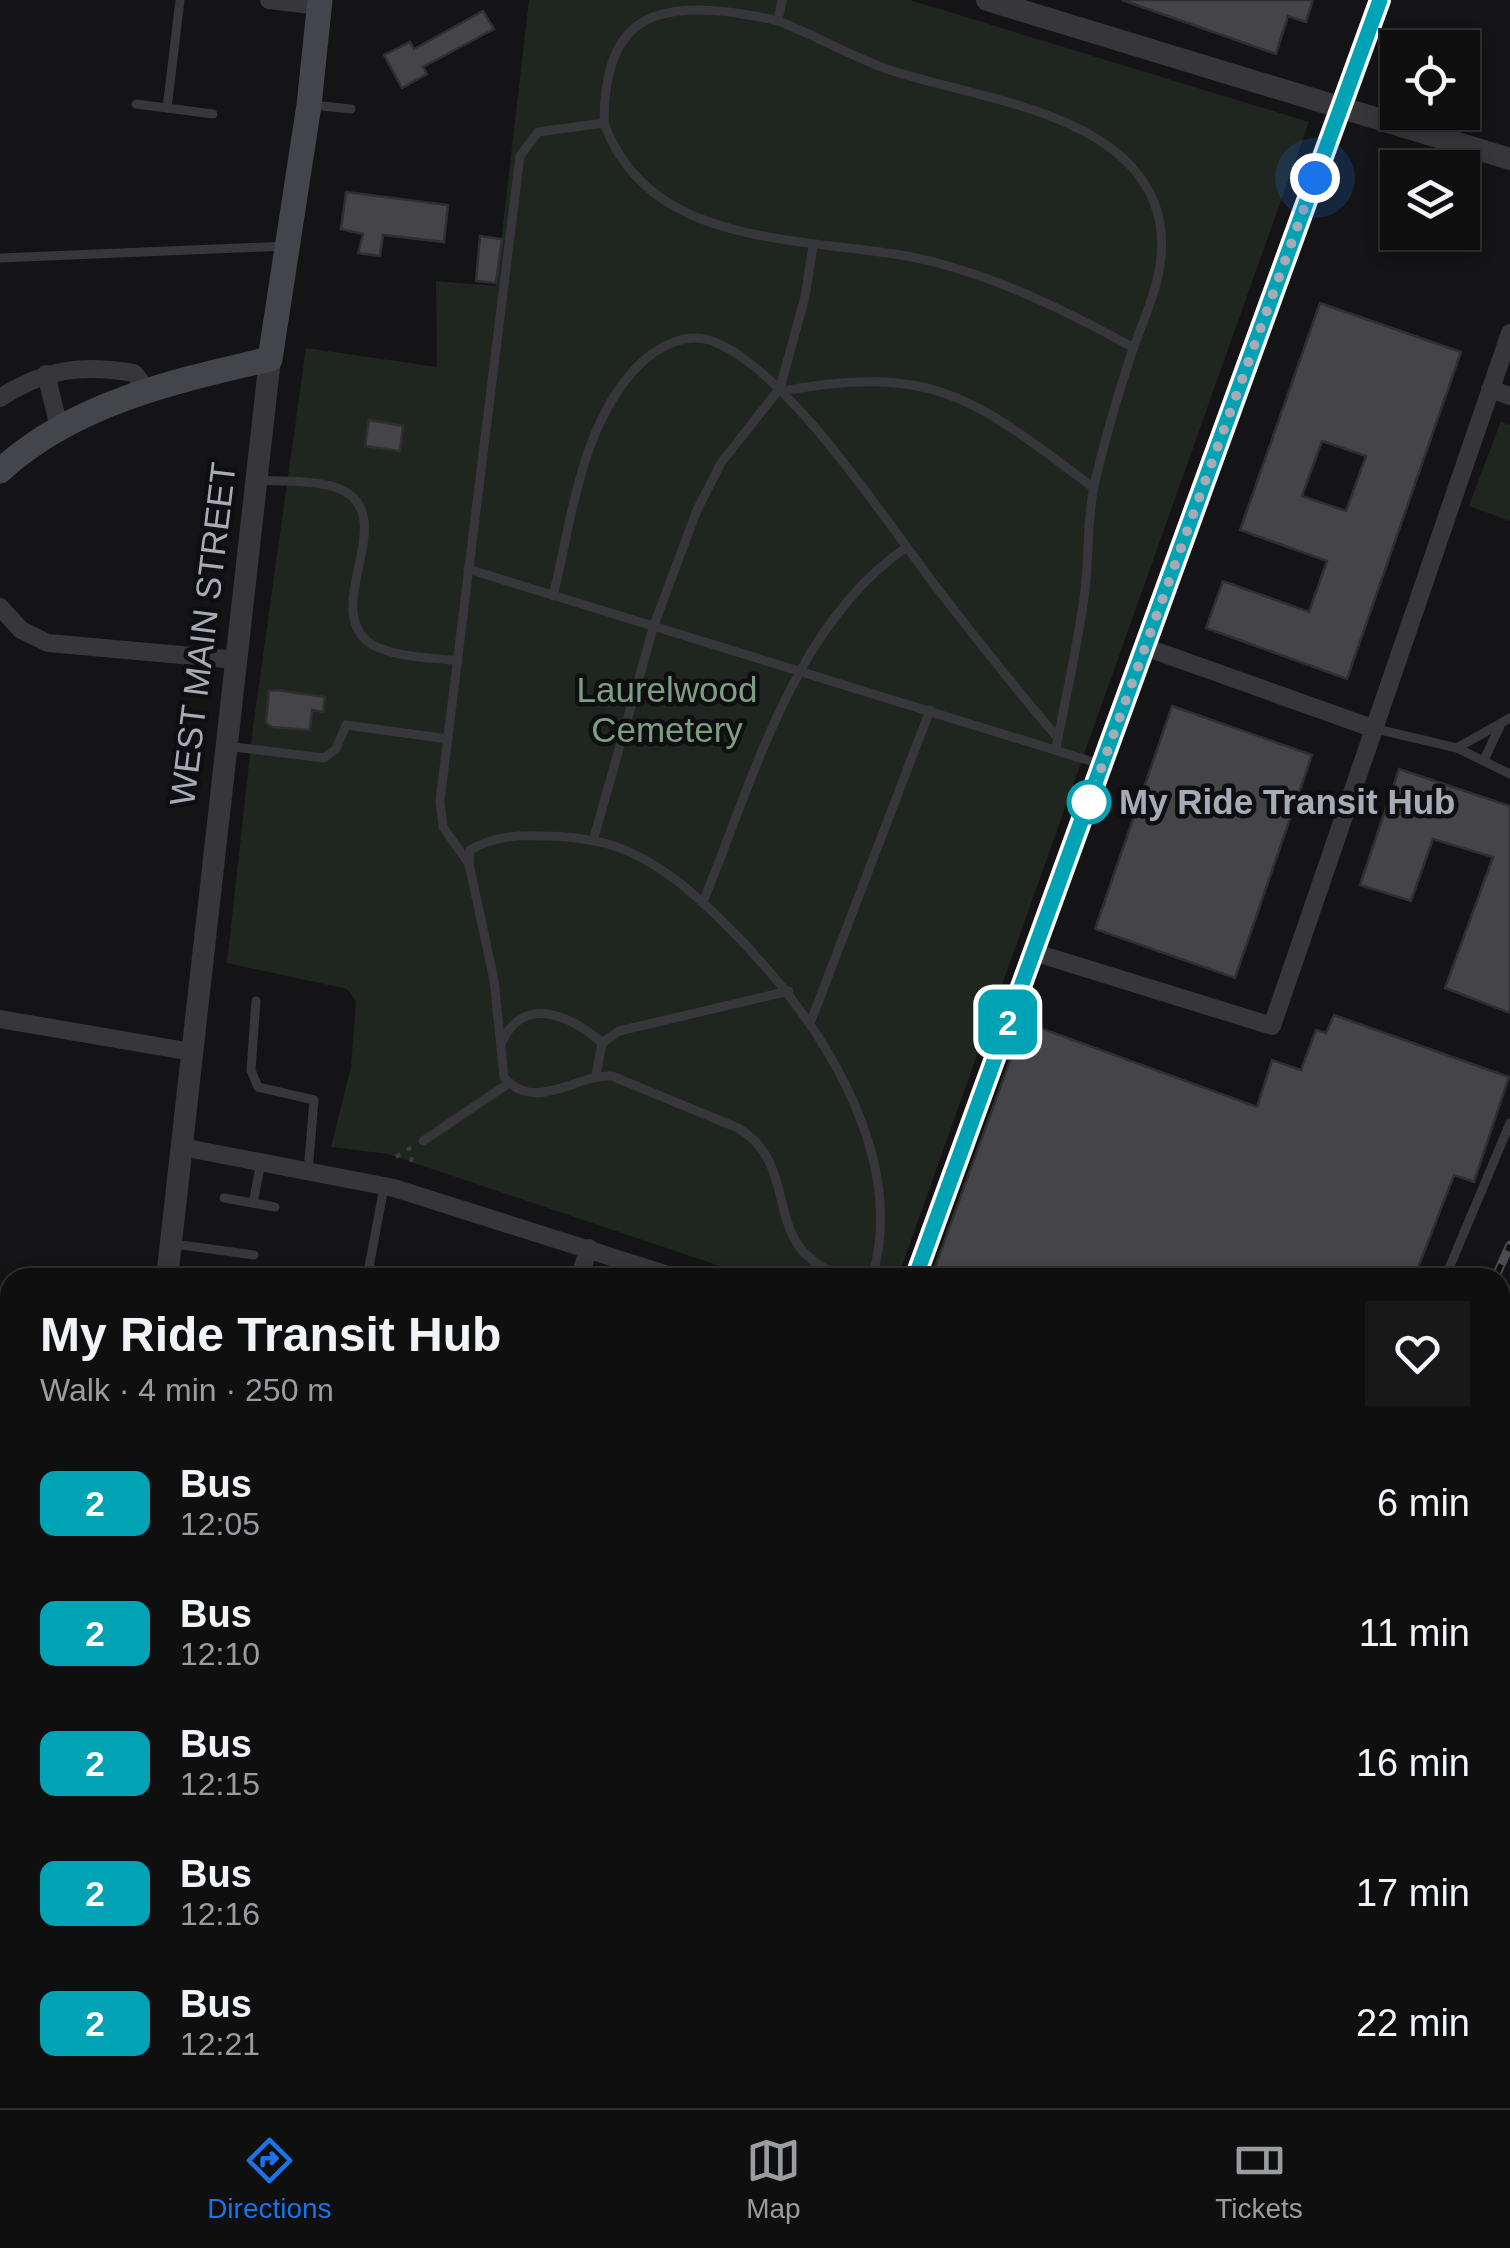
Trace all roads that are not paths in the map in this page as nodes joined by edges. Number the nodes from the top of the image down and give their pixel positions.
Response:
1 (180, 0) edge
2 (269, 0) edge
3 (782, 0) edge
4 (986, 0) edge
5 (1380, 0) edge
6 (320, 3) edge
7 (778, 21) junction
8 (136, 104) dead end
9 (309, 105) junction
10 (1341, 106) junction
11 (167, 108) junction
12 (351, 109) dead end
13 (213, 114) dead end
14 (604, 123) junction
15 (1510, 160) edge
16 (288, 246) junction
17 (813, 246) junction
18 (0, 258) edge
19 (1510, 333) edge
20 (1134, 348) junction
21 (270, 359) junction
22 (46, 374) junction
23 (1490, 389) junction
24 (781, 390) junction
25 (148, 391) junction
26 (1510, 396) edge
27 (0, 398) edge
28 (59, 428) junction
29 (0, 471) edge
30 (257, 480) junction
31 (1094, 488) junction
32 (907, 547) junction
33 (468, 569) junction
34 (552, 596) junction
35 (0, 607) edge
36 (654, 625) junction
37 (1145, 647) junction
38 (237, 660) junction
39 (458, 661) junction
40 (801, 670) junction
41 (930, 710) junction
42 (1506, 721) edge
43 (1372, 728) junction
44 (448, 739) junction
45 (1057, 743) junction
46 (226, 746) junction
47 (1457, 748) junction
48 (1484, 760) junction
49 (1102, 765) junction
50 (1507, 770) edge
51 (593, 841) junction
52 (470, 864) junction
53 (702, 902) junction
54 (1034, 952) junction
55 (788, 991) junction
56 (256, 1001) dead end
57 (0, 1018) edge
58 (811, 1021) junction
59 (602, 1043) junction
60 (501, 1045) junction
61 (192, 1052) junction
62 (596, 1075) junction
63 (508, 1082) junction
64 (1510, 1124) edge
65 (423, 1141) dead end
66 (182, 1147) junction
67 (262, 1162) junction
68 (308, 1172) junction
69 (384, 1186) junction
70 (224, 1198) dead end
71 (254, 1203) junction
72 (275, 1207) dead end
73 (172, 1244) junction
74 (589, 1248) junction
75 (254, 1255) dead end
76 (169, 1268) edge
77 (369, 1268) edge
78 (583, 1268) edge
79 (648, 1268) edge
80 (822, 1268) edge
81 (875, 1268) edge
82 (919, 1268) edge
83 (1449, 1268) edge

1 - 11 lane
2 - 6 street
3 - 7 lane
4 - 10 street
5 - 10 street
6 - 9 main road, WEST MAIN STREET
7 - 14 lane
7 - 20 lane
8 - 11 lane
9 - 12 lane
9 - 16 main road, WEST MAIN STREET
10 - 15 street
10 - 37 street
11 - 13 lane
14 - 17 lane
14 - 33 lane
16 - 18 lane
16 - 21 main road, WEST MAIN STREET
17 - 20 lane
17 - 24 lane
19 - 23 street
20 - 31 lane
21 - 25 main road
21 - 30 street, WEST MAIN STREET
22 - 25 street
22 - 27 street
22 - 28 street
23 - 26 street
23 - 43 street
24 - 31 lane
24 - 32 lane
24 - 34 lane
24 - 36 lane
25 - 28 main road
28 - 29 main road
30 - 38 street, WEST MAIN STREET
30 - 39 lane
31 - 45 lane
32 - 40 lane
32 - 45 lane
33 - 34 lane
33 - 39 lane
34 - 36 lane
35 - 38 street
36 - 40 lane
36 - 51 lane
37 - 43 street
37 - 49 street
38 - 46 street, WEST MAIN STREET
39 - 44 lane
40 - 41 lane
40 - 53 lane
41 - 45 lane
41 - 58 lane
42 - 47 lane
42 - 48 lane
43 - 47 lane
43 - 54 street
44 - 46 lane
44 - 52 lane
45 - 49 lane
46 - 61 street, WEST MAIN STREET
47 - 48 lane
48 - 50 lane
49 - 54 street
51 - 52 lane
51 - 53 lane
52 - 60 lane
53 - 55 lane
54 - 82 street
55 - 58 lane
55 - 59 lane
56 - 68 lane
57 - 61 street
58 - 81 lane
59 - 60 lane
59 - 62 lane
60 - 63 lane
61 - 66 street, WEST MAIN STREET
62 - 63 lane
62 - 80 lane
63 - 65 lane
64 - 83 lane
66 - 67 street
66 - 73 street, WEST MAIN STREET
67 - 68 street
67 - 71 lane
68 - 69 street
69 - 74 street
69 - 77 lane
70 - 71 lane
71 - 72 lane
73 - 75 lane
73 - 76 street, WEST MAIN STREET
74 - 78 street
74 - 79 street

